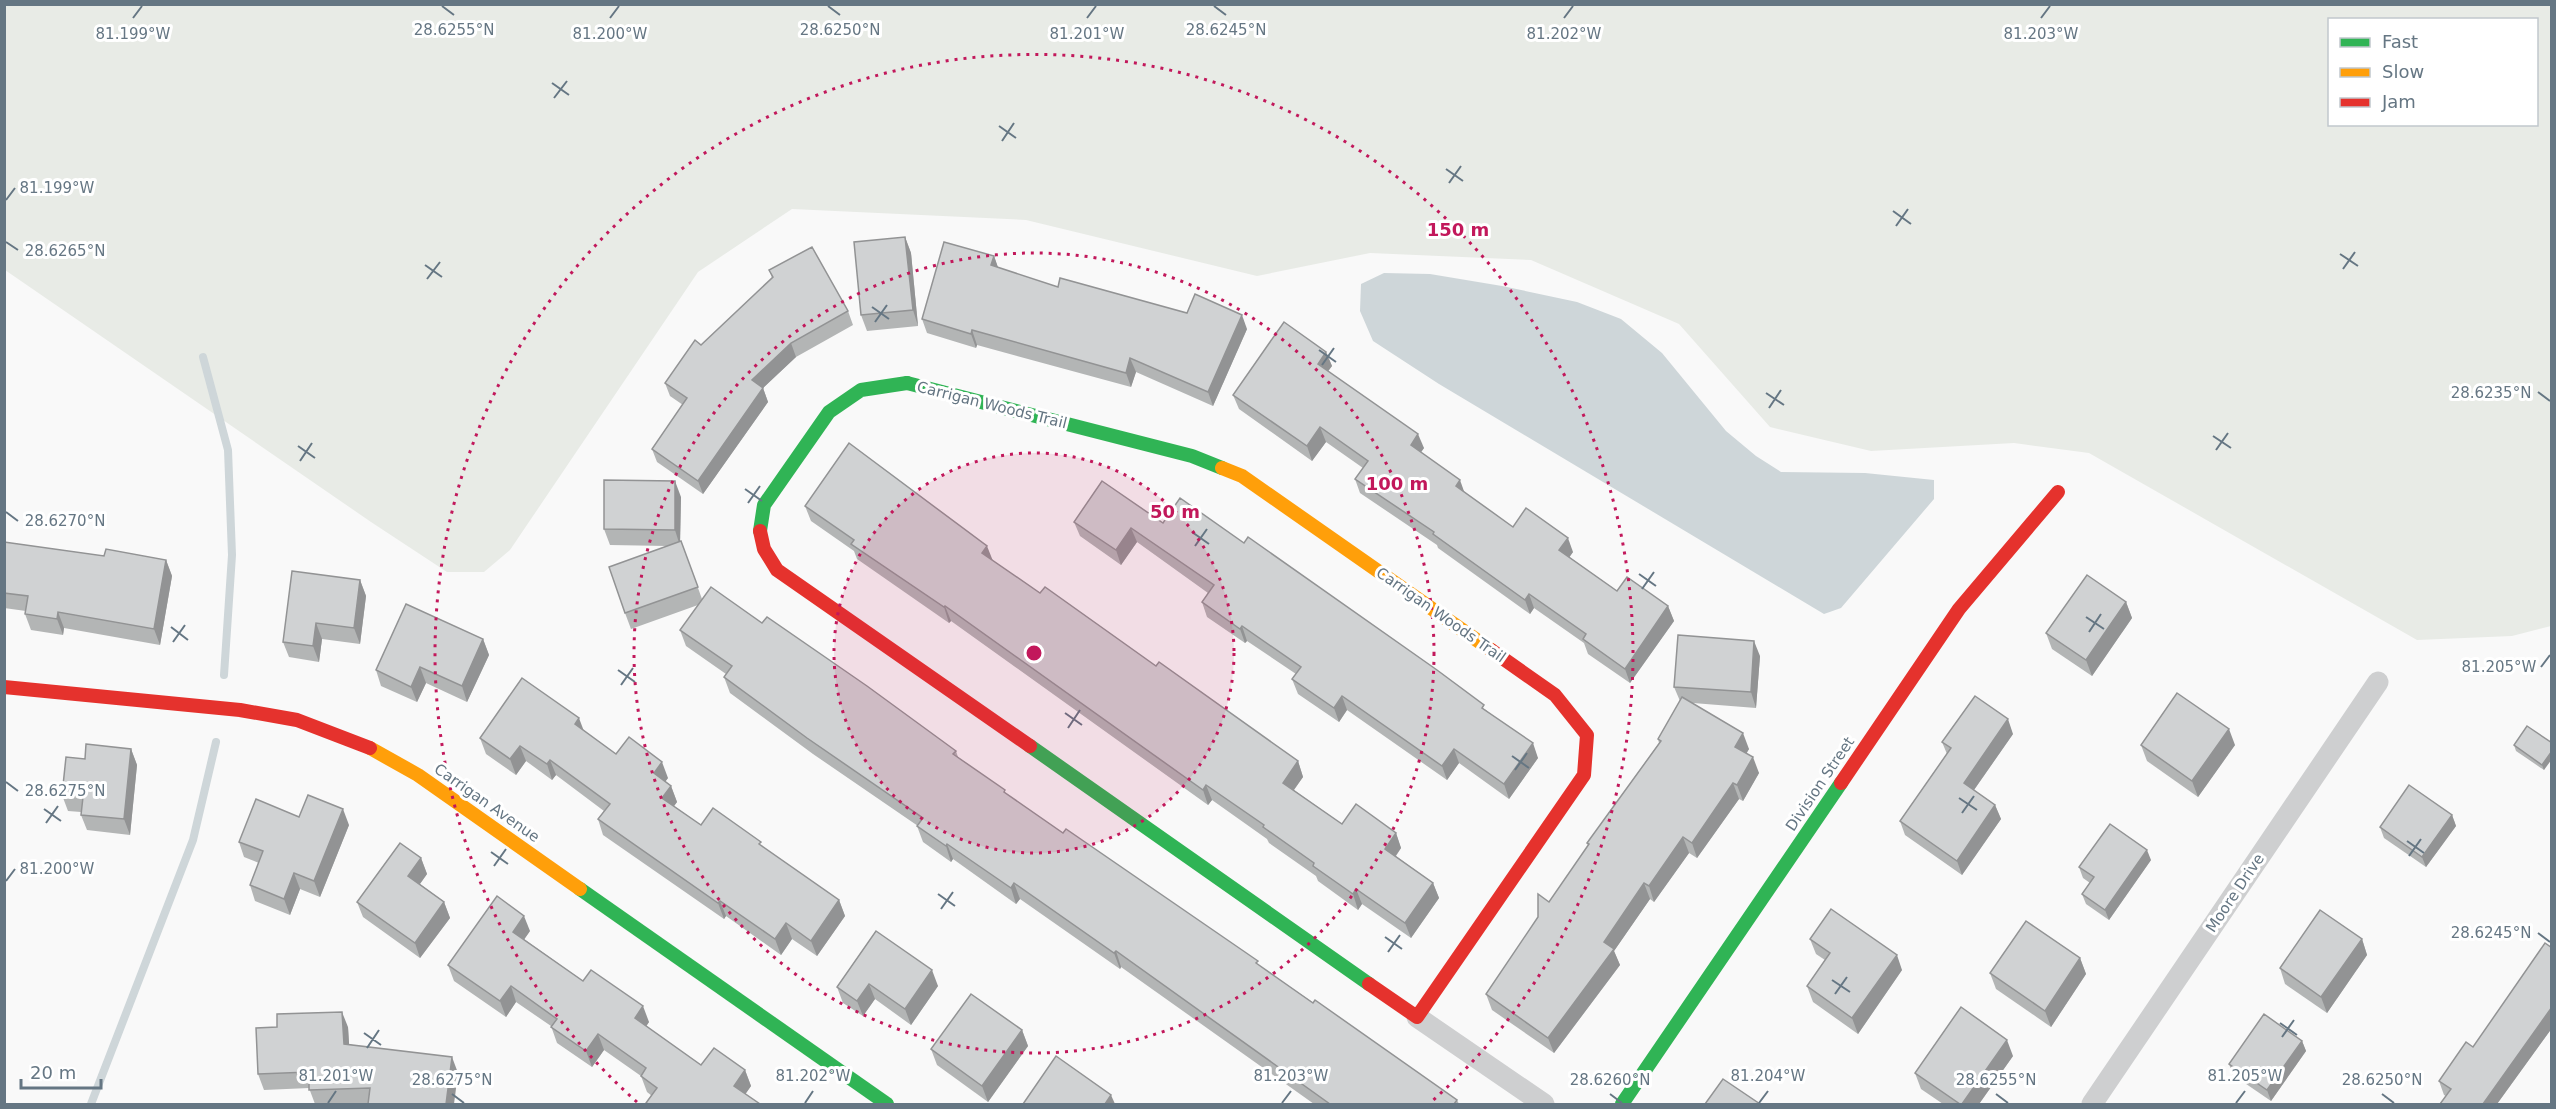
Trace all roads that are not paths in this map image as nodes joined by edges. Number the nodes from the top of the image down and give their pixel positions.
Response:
1 (2058, 492) dead end
2 (2378, 682) dead end
3 (4, 687) edge
4 (1417, 1017) junction
5 (887, 1104) edge
6 (1544, 1104) edge
7 (1622, 1104) edge
8 (2092, 1104) edge

1 - 7 street, Division Street
2 - 8 street, Moore Drive
3 - 5 street, Carrigan Avenue
4 - 4 street, Carrigan Woods Trail
4 - 6 street, Carrigan Woods Trail

